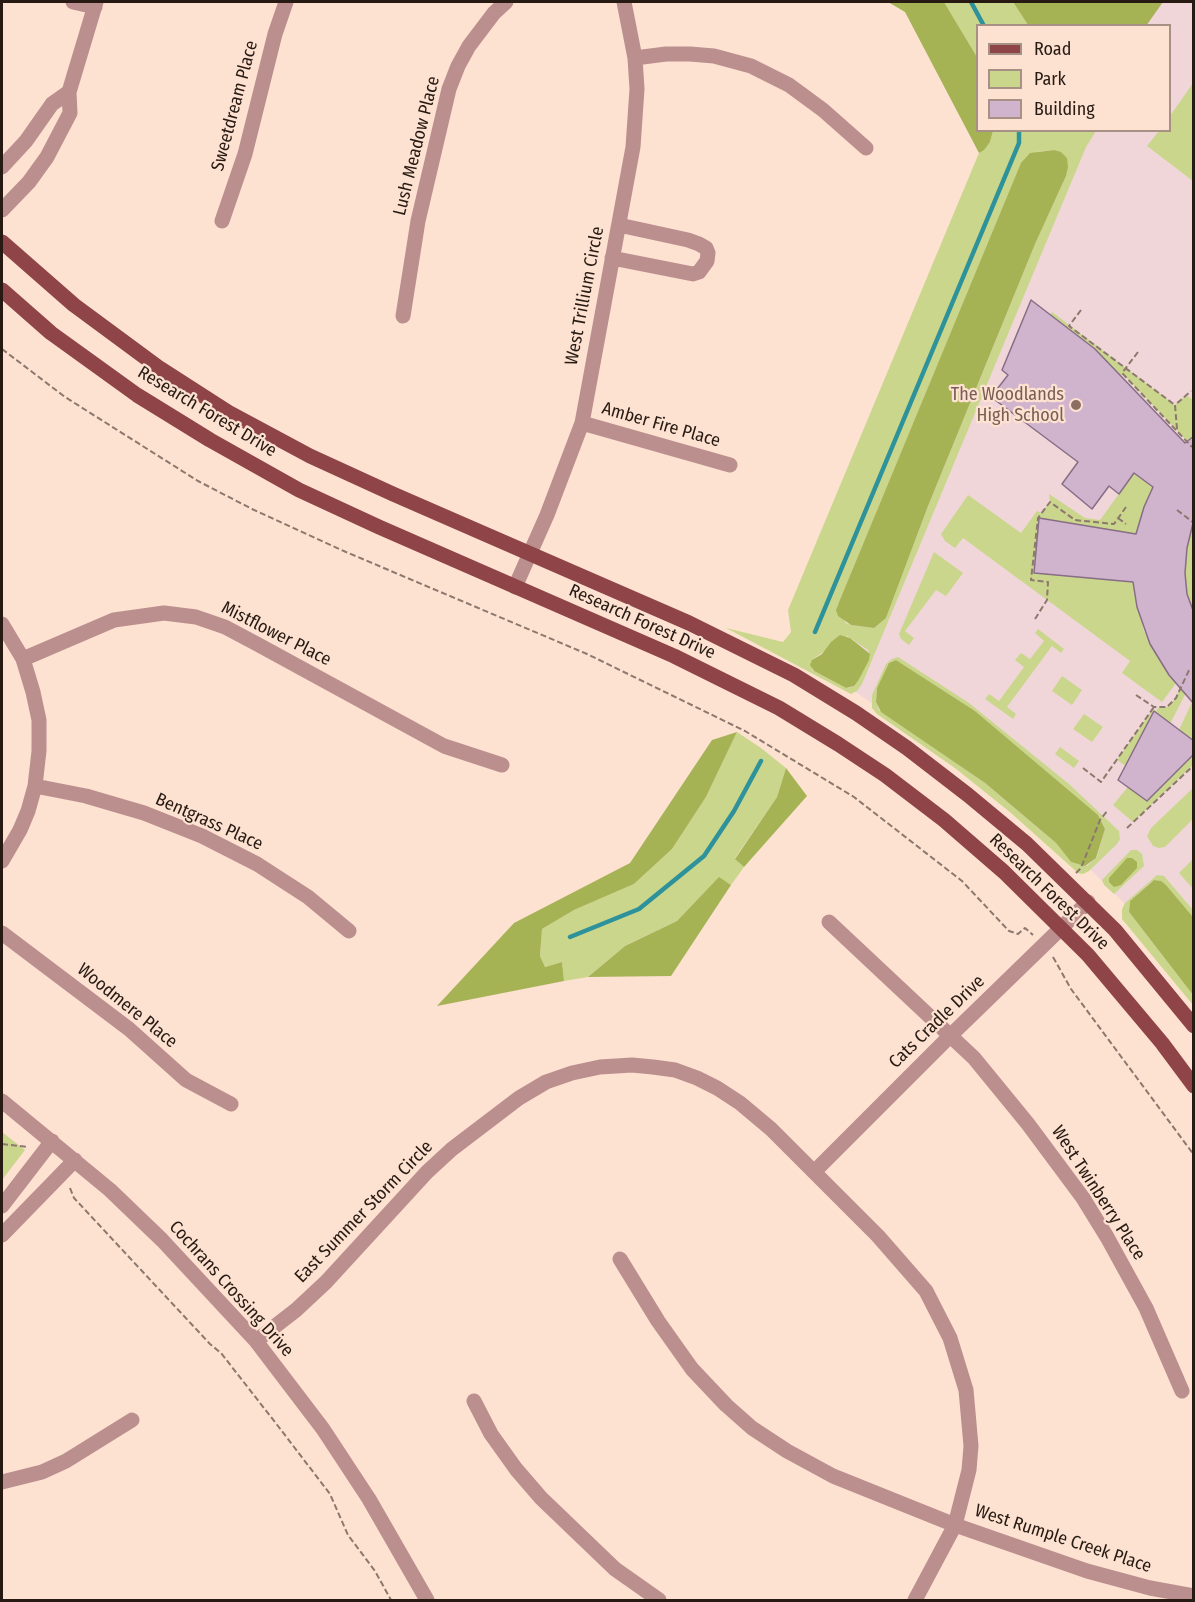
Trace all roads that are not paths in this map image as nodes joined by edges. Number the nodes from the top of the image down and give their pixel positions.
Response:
1 (73, 2) edge
2 (286, 2) edge
3 (506, 2) edge
4 (624, 2) edge
5 (95, 4) edge
6 (635, 58) junction
7 (69, 92) junction
8 (26, 141) junction
9 (866, 148) dead end
10 (47, 157) junction
11 (2, 167) edge
12 (2, 210) edge
13 (222, 221) dead end
14 (619, 225) junction
15 (2, 242) edge
16 (612, 258) junction
17 (2, 290) edge
18 (403, 316) dead end
19 (582, 423) junction
20 (730, 465) dead end
21 (530, 554) junction
22 (516, 587) junction
23 (2, 624) edge
24 (23, 659) junction
25 (502, 765) dead end
26 (35, 786) junction
27 (2, 861) edge
28 (1088, 902) junction
29 (829, 922) dead end
30 (1062, 928) junction
31 (349, 931) dead end
32 (2, 933) edge
33 (1194, 1026) edge
34 (951, 1035) junction
35 (1194, 1086) edge
36 (2, 1101) edge
37 (231, 1104) dead end
38 (52, 1141) junction
39 (75, 1160) junction
40 (815, 1171) junction
41 (2, 1206) edge
42 (2, 1235) edge
43 (621, 1259) dead end
44 (256, 1341) junction
45 (1182, 1392) dead end
46 (474, 1401) dead end
47 (132, 1420) dead end
48 (2, 1482) edge
49 (955, 1525) junction
50 (1194, 1596) edge
51 (649, 1598) edge
52 (427, 1600) edge
53 (915, 1600) edge

1 - 5 street
2 - 13 street, Sweetdream Place
3 - 18 street, Lush Meadow Place
4 - 6 street, West Trillium Circle
5 - 7 street
6 - 9 street
6 - 14 street, West Trillium Circle
7 - 8 street
7 - 10 street
8 - 10 street
8 - 11 street
10 - 12 street
14 - 16 street, West Trillium Circle
14 - 16 street
15 - 21 main road, Research Forest Drive
16 - 19 street, West Trillium Circle
17 - 22 main road, Research Forest Drive
19 - 20 street, Amber Fire Place
19 - 21 street, West Trillium Circle
21 - 22 street, West Trillium Circle
21 - 28 main road, Research Forest Drive
22 - 30 main road, Research Forest Drive
23 - 24 street
24 - 25 street, Mistflower Place
24 - 26 street
26 - 27 street
26 - 31 street, Bentgrass Place
28 - 30 street, Cats Cradle Drive
28 - 33 main road, Research Forest Drive
29 - 34 street, West Twinberry Place
30 - 34 street, Cats Cradle Drive
30 - 35 main road, Research Forest Drive
32 - 37 street, Woodmere Place
34 - 40 street, Cats Cradle Drive
34 - 45 street, West Twinberry Place
36 - 38 street, Cochrans Crossing Drive
38 - 39 street, Cochrans Crossing Drive
38 - 41 street
39 - 42 street
39 - 44 street, Cochrans Crossing Drive
40 - 44 street, East Summer Storm Circle
40 - 49 street, East Summer Storm Circle
43 - 49 street, West Rumple Creek Place
44 - 52 street, Cochrans Crossing Drive
46 - 51 street
47 - 48 street
49 - 50 street, West Rumple Creek Place
49 - 53 street, East Summer Storm Circle

